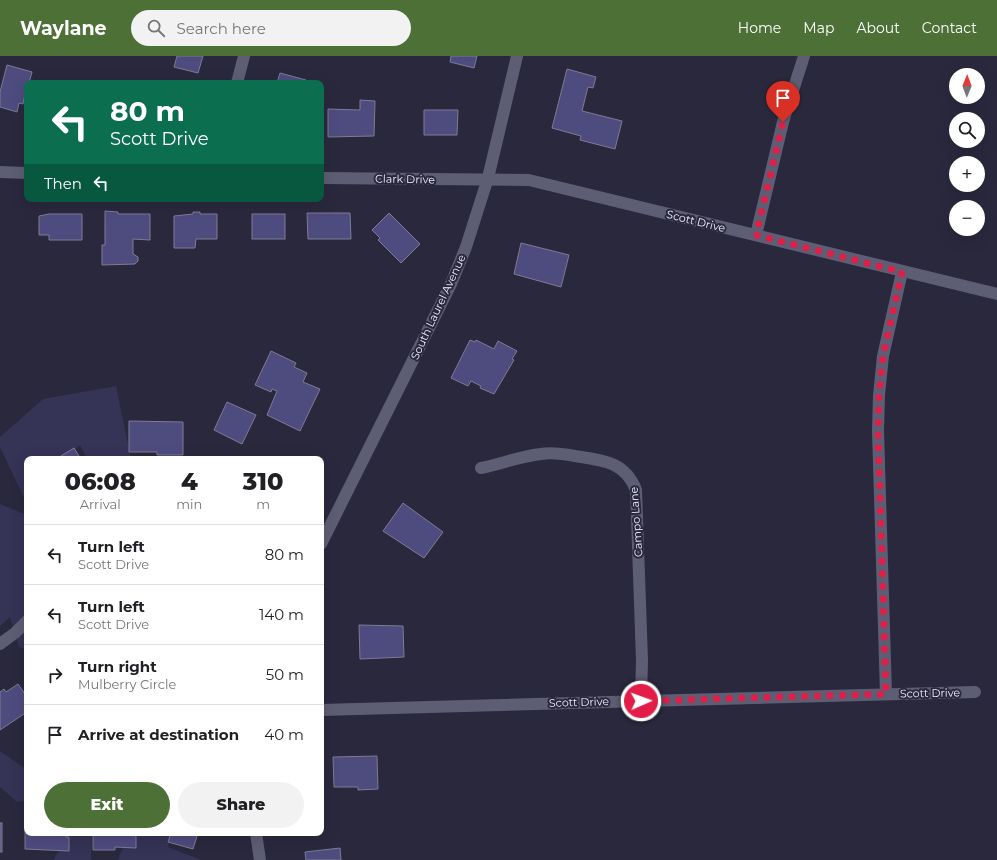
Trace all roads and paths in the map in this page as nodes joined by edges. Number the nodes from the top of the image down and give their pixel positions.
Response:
1 (244, 56) edge
2 (517, 56) edge
3 (804, 56) edge
4 (238, 80) edge
5 (0, 172) edge
6 (24, 173) edge
7 (324, 178) edge
8 (488, 178) junction
9 (756, 235) junction
10 (902, 272) junction
11 (997, 294) edge
12 (481, 468) dead end
13 (324, 538) edge
14 (24, 624) edge
15 (0, 644) edge
16 (975, 692) dead end
17 (886, 694) junction
18 (641, 701) junction
19 (324, 710) edge
20 (256, 836) edge
21 (260, 860) edge

1 - 4 street
2 - 8 street, South Laurel Avenue
3 - 9 street
5 - 6 street
7 - 8 street, Clark Drive
8 - 9 street, Scott Drive
8 - 13 street, South Laurel Avenue
9 - 10 street, Scott Drive
10 - 11 street, Scott Drive
10 - 17 street, Scott Drive
12 - 18 street, Campo Lane
14 - 15 street
16 - 17 street, Scott Drive
17 - 18 street, Scott Drive
18 - 19 street, Scott Drive
20 - 21 street

